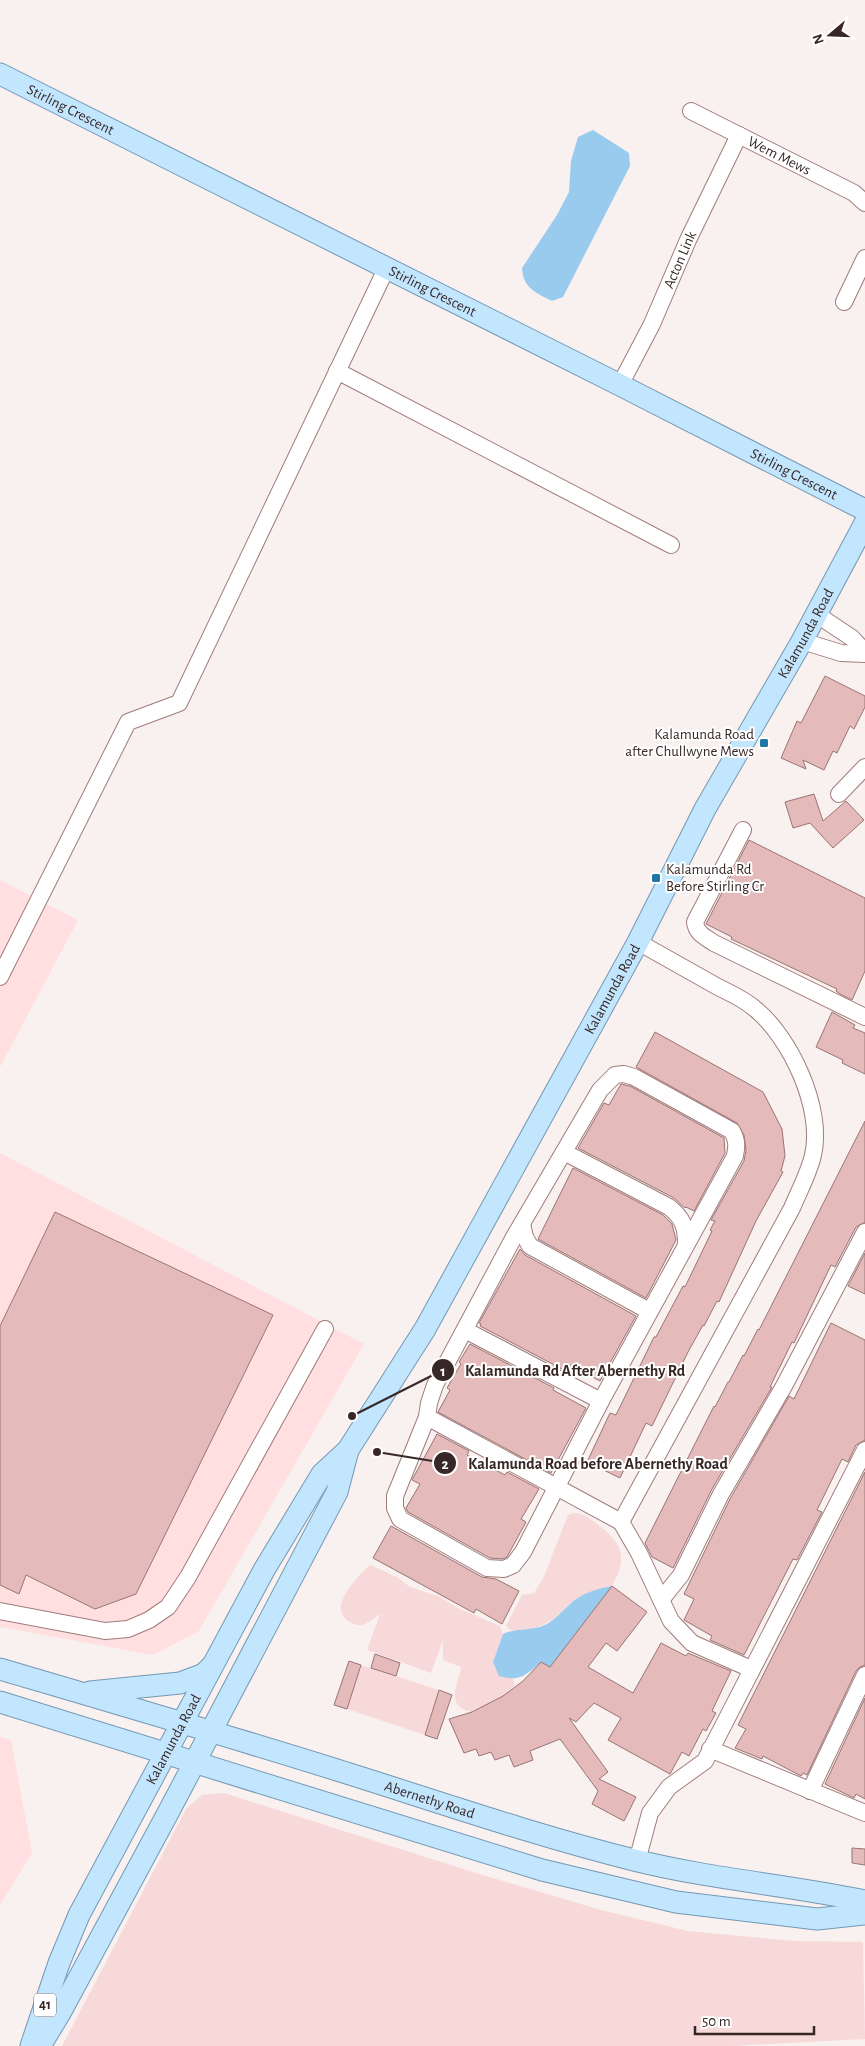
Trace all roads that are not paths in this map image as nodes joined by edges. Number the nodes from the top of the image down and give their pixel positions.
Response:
1 (0, 74) edge
2 (691, 111) dead end
3 (739, 135) junction
4 (865, 203) edge
5 (865, 258) edge
6 (387, 267) junction
7 (844, 302) dead end
8 (338, 371) junction
9 (620, 385) junction
10 (865, 510) edge
11 (865, 523) edge
12 (671, 545) dead end
13 (816, 614) junction
14 (802, 641) junction
15 (865, 653) edge
16 (865, 766) edge
17 (840, 794) dead end
18 (743, 830) dead end
19 (638, 942) junction
20 (0, 976) edge
21 (864, 1013) edge
22 (564, 1152) junction
23 (522, 1224) junction
24 (865, 1232) edge
25 (683, 1248) junction
26 (649, 1311) junction
27 (326, 1329) dead end
28 (465, 1330) junction
29 (601, 1401) junction
30 (427, 1417) junction
31 (348, 1450) junction
32 (865, 1450) edge
33 (555, 1488) junction
34 (620, 1522) junction
35 (661, 1600) junction
36 (0, 1611) edge
37 (214, 1665) junction
38 (0, 1669) edge
39 (751, 1669) junction
40 (865, 1674) edge
41 (80, 1692) junction
42 (0, 1702) edge
43 (183, 1724) junction
44 (210, 1732) junction
45 (710, 1749) junction
46 (167, 1754) junction
47 (195, 1762) junction
48 (810, 1790) junction
49 (865, 1813) edge
50 (637, 1861) junction
51 (865, 1901) edge
52 (865, 1914) edge
53 (31, 2046) edge
54 (40, 2046) edge

1 - 6 main road, Stirling Crescent
2 - 3 street, Wem Mews
3 - 4 street, Wem Mews
3 - 9 street, Acton Link
5 - 7 street
6 - 8 street
6 - 9 main road, Stirling Crescent
8 - 12 street
8 - 20 street
9 - 10 main road, Stirling Crescent
11 - 13 main road, Kalamunda Road
13 - 14 main road, Kalamunda Road
13 - 15 street
14 - 15 street
14 - 19 main road, Kalamunda Road
16 - 17 street
18 - 21 street
19 - 31 main road, Kalamunda Road
19 - 34 street
22 - 23 street
22 - 25 street
22 - 25 street
23 - 26 street
23 - 28 street
24 - 35 street
25 - 26 street
26 - 29 street
27 - 36 street
28 - 29 street
28 - 30 street
29 - 33 street
30 - 33 street
30 - 33 street
31 - 37 main road, Kalamunda Road
31 - 44 main road, Kalamunda Road
32 - 39 street
33 - 34 street
34 - 35 street
35 - 39 street
37 - 41 main road
37 - 43 main road, Kalamunda Road
38 - 41 main road, Abernethy Road
39 - 45 street
40 - 48 street
41 - 43 main road, Abernethy Road
42 - 46 main road
43 - 44 main road, Abernethy Road
43 - 46 main road, Kalamunda Road
44 - 47 main road, Kalamunda Road
44 - 50 main road, Abernethy Road
45 - 48 street
45 - 50 street
46 - 47 main road
46 - 53 main road, Kalamunda Road / 41
47 - 52 main road
47 - 54 main road, Kalamunda Road
48 - 49 street
50 - 51 main road, Abernethy Road

